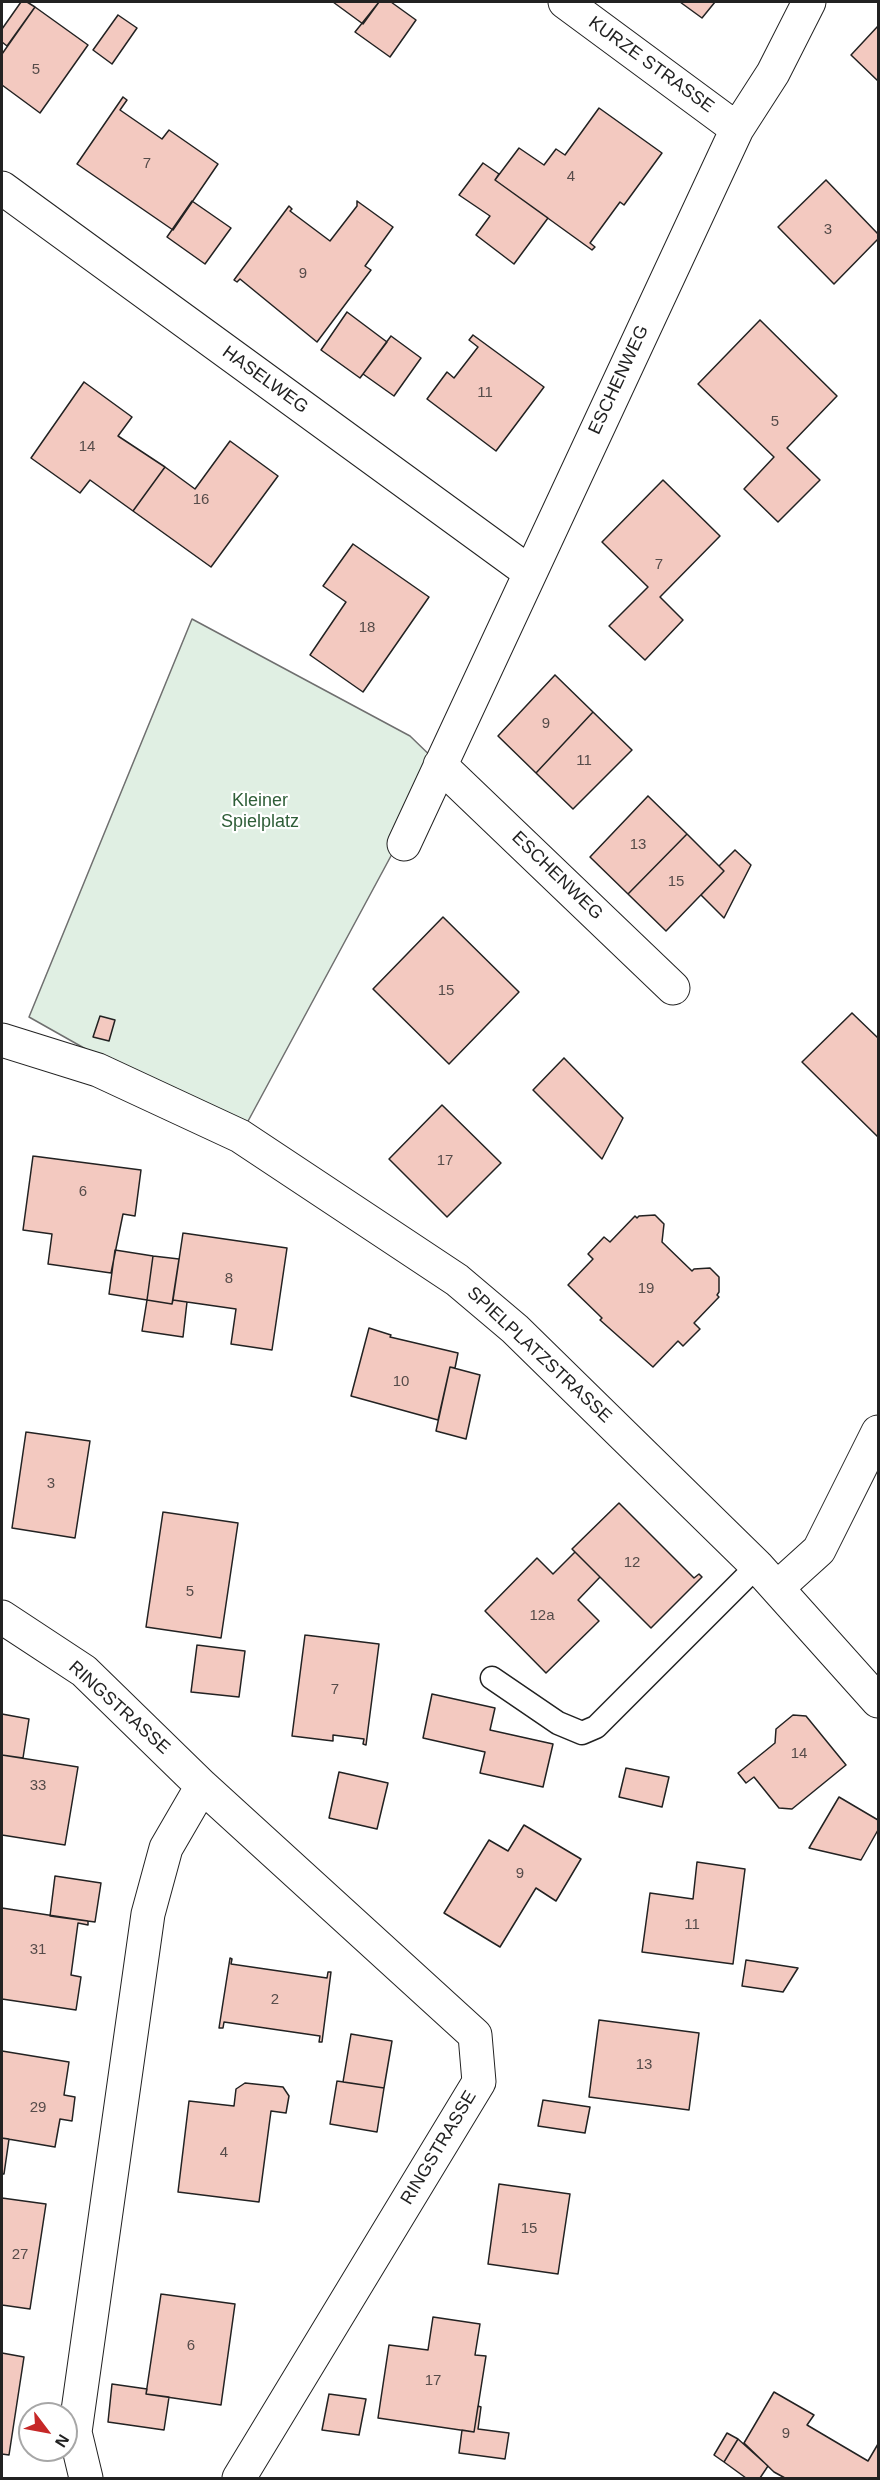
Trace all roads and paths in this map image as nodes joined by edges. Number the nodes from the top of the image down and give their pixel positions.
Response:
1 (565, 2) edge
2 (808, 2) edge
3 (737, 129) junction
4 (2, 188) edge
5 (529, 572) junction
6 (440, 765) junction
7 (404, 844) dead end
8 (674, 988) dead end
9 (2, 1040) edge
10 (879, 1432) edge
11 (767, 1577) junction
12 (2, 1617) edge
13 (492, 1678) dead end
14 (879, 1701) edge
15 (202, 1785) junction
16 (86, 2478) edge
17 (238, 2478) edge

1 - 3 street, KURZE STRASSE
2 - 3 street, ESCHENWEG
3 - 5 street, ESCHENWEG
4 - 5 street, HASELWEG
5 - 6 street, ESCHENWEG
6 - 7 street, ESCHENWEG
6 - 8 street, ESCHENWEG
9 - 11 street, SPIELPLATZSTRASSE
10 - 11 street
11 - 13 lane
11 - 14 street, SPIELPLATZSTRASSE
12 - 15 street, RINGSTRASSE
15 - 16 street
15 - 17 street, RINGSTRASSE

